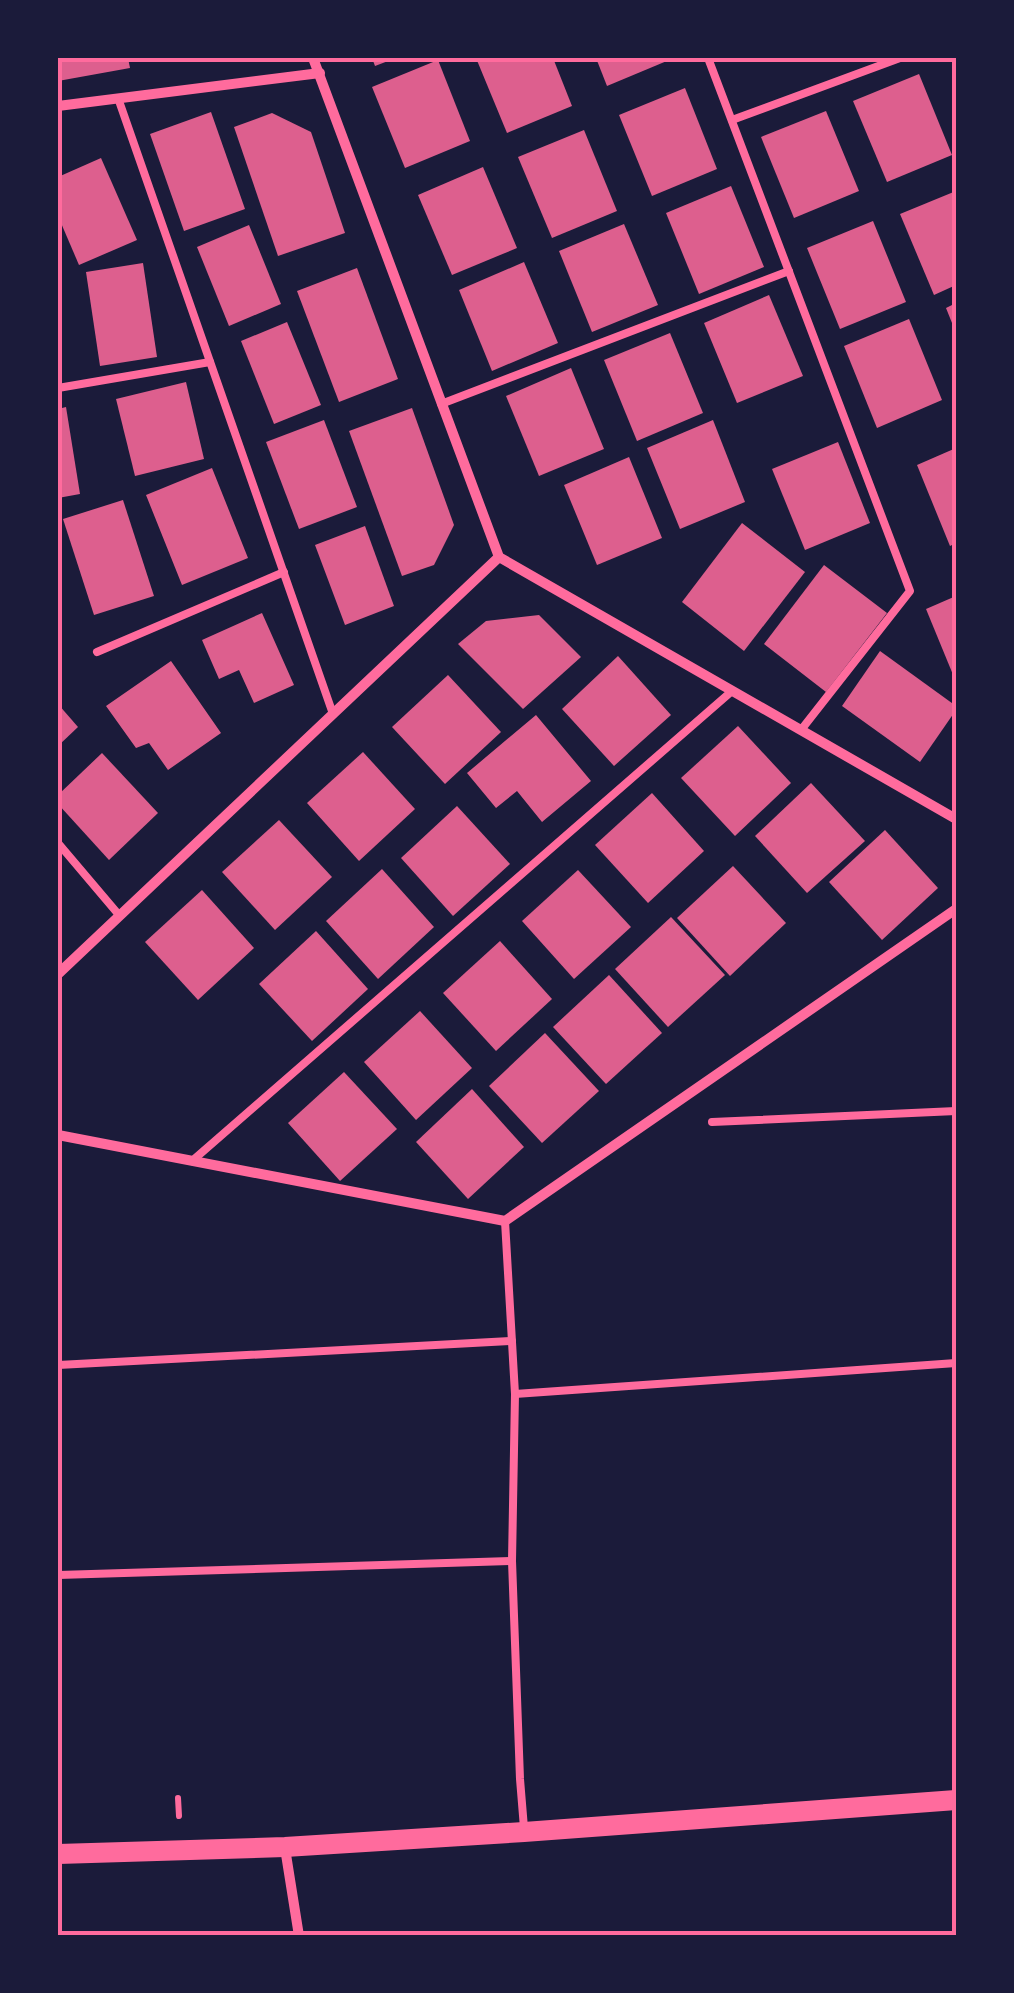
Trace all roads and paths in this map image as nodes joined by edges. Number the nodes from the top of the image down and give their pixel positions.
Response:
1 (313, 58) edge
2 (708, 58) edge
3 (900, 58) edge
4 (320, 73) junction
5 (118, 98) junction
6 (58, 106) edge
7 (732, 120) junction
8 (789, 271) junction
9 (210, 362) junction
10 (58, 388) edge
11 (441, 404) junction
12 (498, 557) junction
13 (284, 572) junction
14 (97, 652) dead end
15 (732, 691) junction
16 (333, 714) junction
17 (800, 730) junction
18 (956, 819) edge
19 (58, 843) edge
20 (956, 909) edge
21 (120, 915) junction
22 (58, 974) edge
23 (956, 1111) edge
24 (712, 1122) dead end
25 (58, 1135) edge
26 (192, 1161) junction
27 (505, 1221) junction
28 (512, 1341) junction
29 (956, 1363) edge
30 (58, 1365) edge
31 (515, 1394) junction
32 (512, 1560) junction
33 (58, 1575) edge
34 (956, 1800) edge
35 (524, 1832) junction
36 (285, 1847) junction
37 (58, 1854) edge
38 (299, 1936) edge

1 - 4 street
2 - 7 lane
3 - 7 lane
4 - 5 street
4 - 11 street
5 - 6 street
5 - 9 lane
7 - 8 lane
8 - 11 lane
8 - 17 lane
9 - 10 lane
9 - 13 lane
11 - 12 street
12 - 15 street
12 - 16 street
13 - 14 lane
13 - 16 lane
15 - 17 street
15 - 26 lane
16 - 21 street
17 - 18 street
19 - 21 lane
20 - 27 street
21 - 22 street
23 - 24 lane
25 - 26 street
26 - 27 street
27 - 28 lane
28 - 30 lane
28 - 31 lane
29 - 31 lane
31 - 32 lane
32 - 33 lane
32 - 35 lane
34 - 35 main road
35 - 36 main road
36 - 37 main road
36 - 38 street

